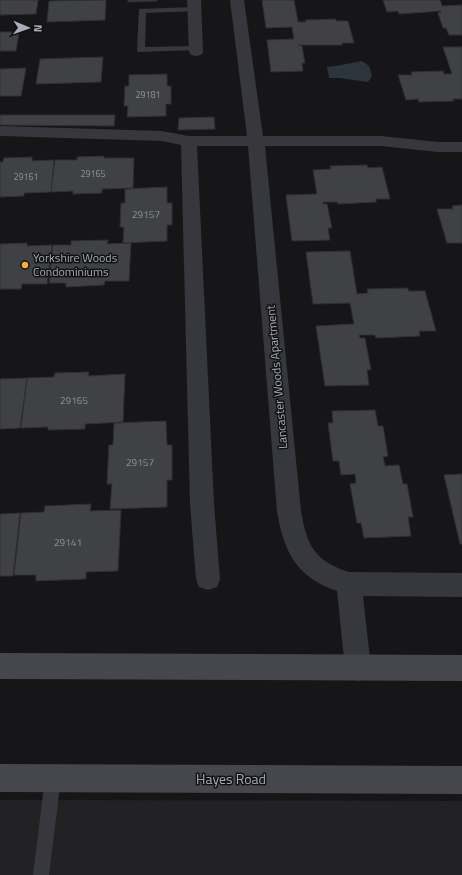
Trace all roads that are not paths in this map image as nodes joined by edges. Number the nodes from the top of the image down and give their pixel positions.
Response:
1 (237, 0) edge
2 (194, 5) edge
3 (196, 50) joint
4 (0, 132) edge
5 (188, 141) junction
6 (256, 142) junction
7 (462, 147) edge
8 (208, 579) dead end
9 (349, 584) junction
10 (462, 585) edge
11 (0, 666) edge
12 (358, 668) junction
13 (462, 668) edge
14 (0, 778) edge
15 (53, 778) junction
16 (462, 780) edge
17 (41, 875) edge

1 - 6 street, Lancaster Woods Apartment
2 - 3 street
2 - 3 lane
4 - 5 street
5 - 6 street
5 - 8 street
6 - 7 street
6 - 9 street, Lancaster Woods Apartment
9 - 10 street, Lancaster Woods Apartment
9 - 12 street
11 - 12 street
12 - 13 street
14 - 15 street, Hayes Road
15 - 16 street, Hayes Road
15 - 17 lane

